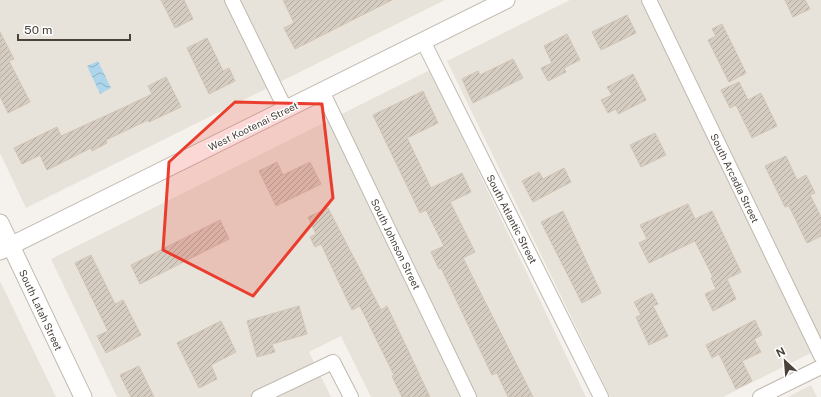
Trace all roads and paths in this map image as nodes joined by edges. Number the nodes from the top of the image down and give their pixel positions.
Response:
1 (232, 0) edge
2 (506, 0) edge
3 (649, 0) edge
4 (423, 41) junction
5 (322, 91) junction
6 (286, 110) junction
7 (0, 223) edge
8 (5, 249) edge
9 (821, 356) edge
10 (821, 367) edge
11 (83, 397) edge
12 (259, 397) edge
13 (351, 397) edge
14 (469, 397) edge
15 (601, 397) edge
16 (760, 397) edge

1 - 6 street
2 - 4 street, West Kootenai Street
3 - 9 street, South Arcadia Street
4 - 5 street, West Kootenai Street
4 - 15 street, South Atlantic Street
5 - 6 street, West Kootenai Street
5 - 14 street, South Johnson Street
6 - 8 street, West Kootenai Street
7 - 8 street, South Latah Street
8 - 11 street, South Latah Street
10 - 16 street
12 - 13 street

